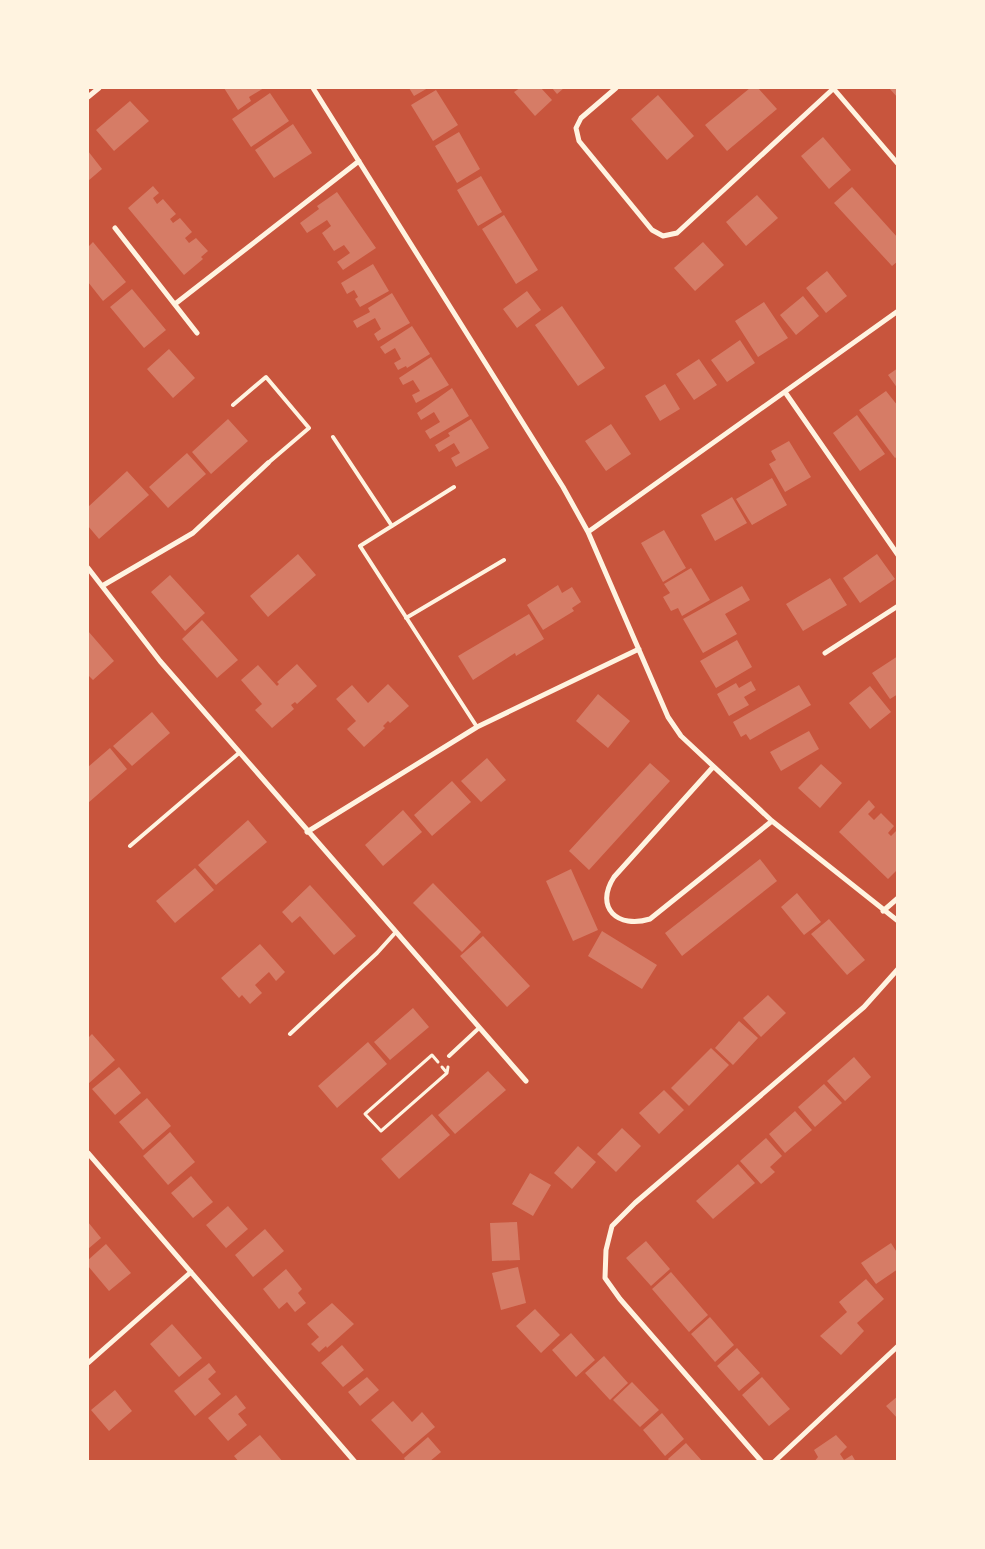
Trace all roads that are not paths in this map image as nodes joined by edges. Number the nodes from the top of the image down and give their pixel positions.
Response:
1 (99, 88) edge
2 (313, 88) edge
3 (616, 88) edge
4 (834, 88) edge
5 (88, 97) edge
6 (359, 161) junction
7 (898, 164) edge
8 (115, 228) dead end
9 (175, 304) junction
10 (897, 313) edge
11 (198, 333) dead end
12 (785, 392) junction
13 (233, 405) dead end
14 (333, 437) dead end
15 (268, 463) joint
16 (454, 487) dead end
17 (392, 526) junction
18 (588, 532) junction
19 (898, 555) edge
20 (504, 560) dead end
21 (88, 568) edge
22 (102, 586) junction
23 (898, 606) edge
24 (406, 618) junction
25 (639, 649) junction
26 (825, 653) dead end
27 (478, 727) junction
28 (238, 753) junction
29 (713, 767) junction
30 (772, 821) junction
31 (306, 832) junction
32 (130, 846) dead end
33 (898, 898) edge
34 (883, 912) junction
35 (898, 921) edge
36 (395, 933) junction
37 (898, 969) edge
38 (479, 1028) junction
39 (290, 1034) dead end
40 (449, 1056) dead end
41 (526, 1081) dead end
42 (88, 1153) edge
43 (191, 1272) junction
44 (898, 1346) edge
45 (88, 1363) edge
46 (355, 1462) edge
47 (762, 1462) edge
48 (774, 1462) edge

1 - 5 street
2 - 6 street
3 - 4 street
4 - 7 street
6 - 9 street
6 - 18 street
8 - 9 street
9 - 11 street
10 - 12 street
12 - 18 street
12 - 19 street
13 - 15 lane
14 - 17 lane
15 - 22 street
16 - 17 lane
17 - 24 lane
18 - 25 street
20 - 24 lane
21 - 22 street
22 - 28 street
23 - 26 street
24 - 27 lane
25 - 27 street
25 - 29 street
27 - 31 street
28 - 31 street
28 - 32 lane
29 - 30 street
29 - 30 street
30 - 34 street
31 - 36 street
33 - 34 street
34 - 35 street
36 - 38 street
36 - 39 lane
37 - 47 street
38 - 40 lane
38 - 41 street
42 - 43 street
43 - 45 street
43 - 46 street
44 - 48 street

